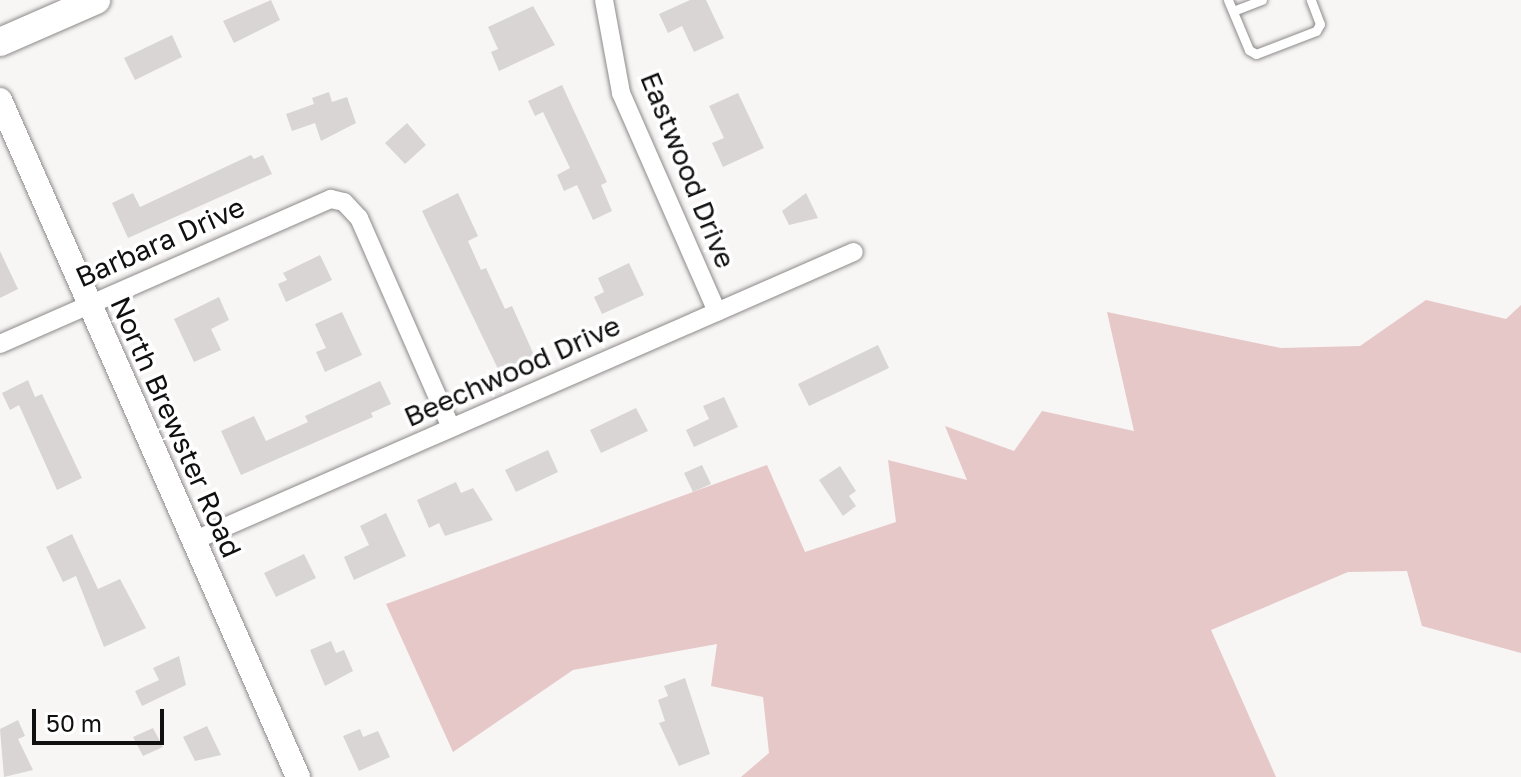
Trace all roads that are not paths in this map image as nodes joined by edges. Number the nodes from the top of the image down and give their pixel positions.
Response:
1 (96, 0) edge
2 (604, 0) edge
3 (1228, 0) edge
4 (1262, 0) edge
5 (1311, 0) edge
6 (1233, 11) junction
7 (0, 42) edge
8 (0, 100) edge
9 (854, 252) dead end
10 (89, 304) junction
11 (717, 312) junction
12 (0, 344) edge
13 (451, 428) junction
14 (193, 541) junction
15 (298, 777) edge

1 - 7 main road
2 - 11 street, Eastwood Drive
3 - 6 lane
4 - 6 lane
5 - 6 lane
8 - 10 main road, North Brewster Road
9 - 11 street, Beechwood Drive
10 - 12 street, Barbara Drive
10 - 13 street, Barbara Drive
10 - 14 main road, North Brewster Road
11 - 13 street, Beechwood Drive
13 - 14 street, Beechwood Drive
14 - 15 main road, North Brewster Road

